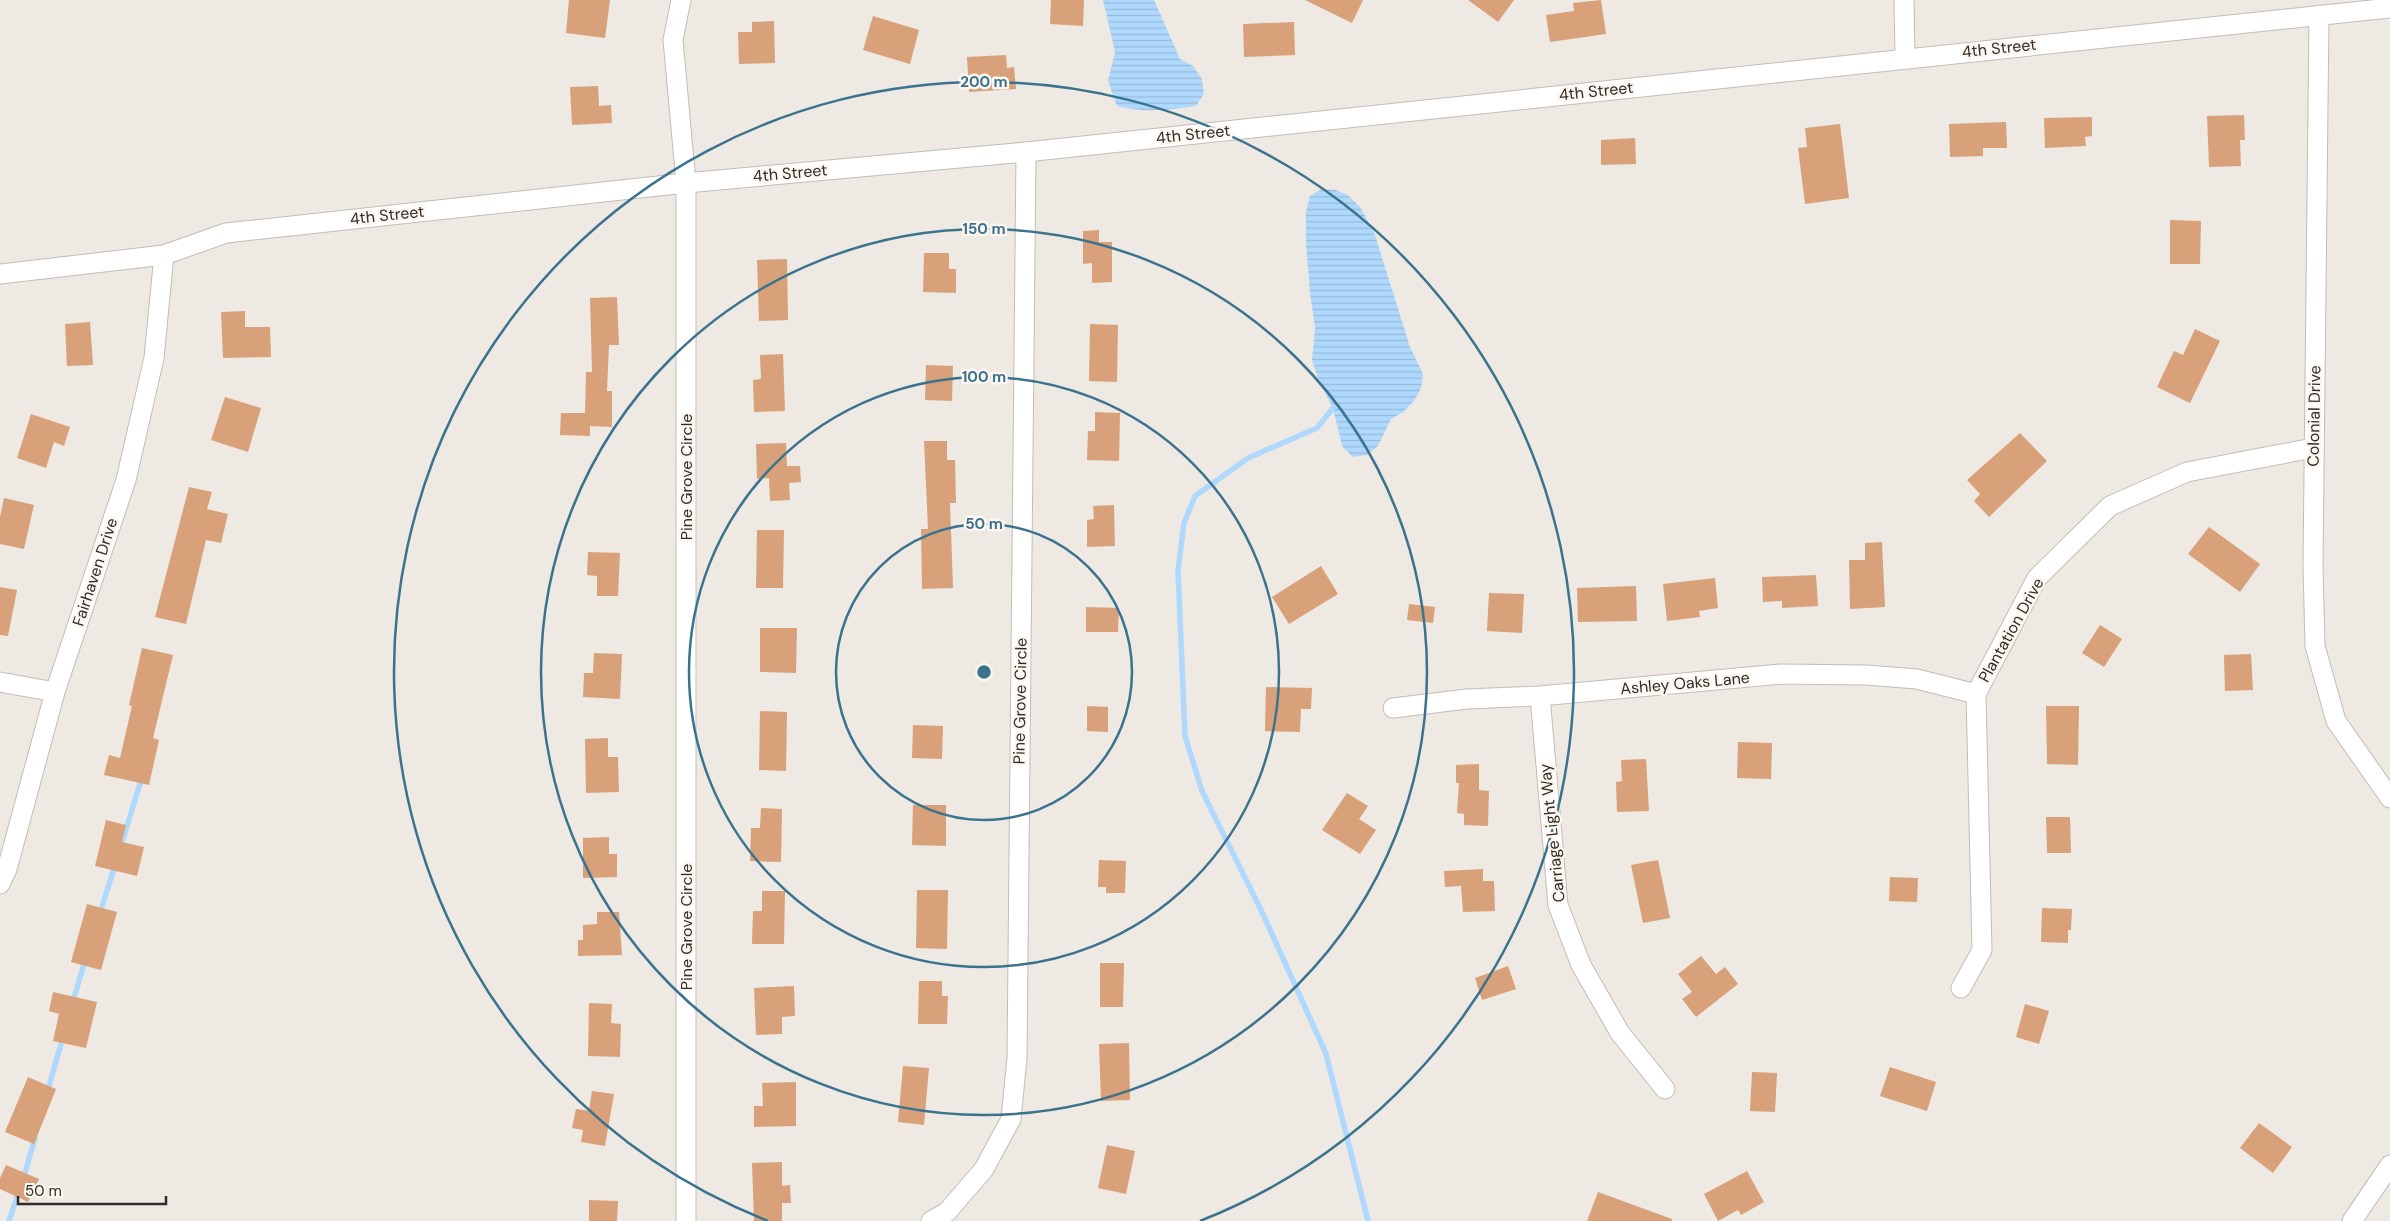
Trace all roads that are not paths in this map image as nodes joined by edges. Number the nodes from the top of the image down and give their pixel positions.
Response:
1 (682, 0) edge
2 (1904, 0) edge
3 (2390, 8) edge
4 (2320, 15) junction
5 (1905, 58) junction
6 (1026, 152) junction
7 (686, 183) junction
8 (164, 255) junction
9 (0, 274) edge
10 (2313, 448) junction
11 (0, 682) edge
12 (55, 692) junction
13 (1976, 694) junction
14 (1540, 696) junction
15 (1393, 708) dead end
16 (2390, 798) edge
17 (0, 884) edge
18 (1961, 988) dead end
19 (1665, 1089) dead end
20 (2390, 1165) edge
21 (686, 1221) edge
22 (932, 1221) edge
23 (2352, 1221) edge

1 - 7 street, Pine Grove Circle
2 - 5 street
3 - 4 street, 4th Street
4 - 5 street, 4th Street
4 - 10 street, Colonial Drive
5 - 6 street, 4th Street
6 - 7 street, 4th Street
6 - 22 street, Pine Grove Circle
7 - 8 street, 4th Street
7 - 21 street, Pine Grove Circle
8 - 9 street, 4th Street
8 - 12 street, Fairhaven Drive
10 - 13 street, Plantation Drive
10 - 16 street, Colonial Drive
11 - 12 street
12 - 17 street, Fairhaven Drive
13 - 14 street, Ashley Oaks Lane
13 - 18 street, Plantation Drive
14 - 15 street, Ashley Oaks Lane
14 - 19 street, Carriage Light Way
20 - 23 street

